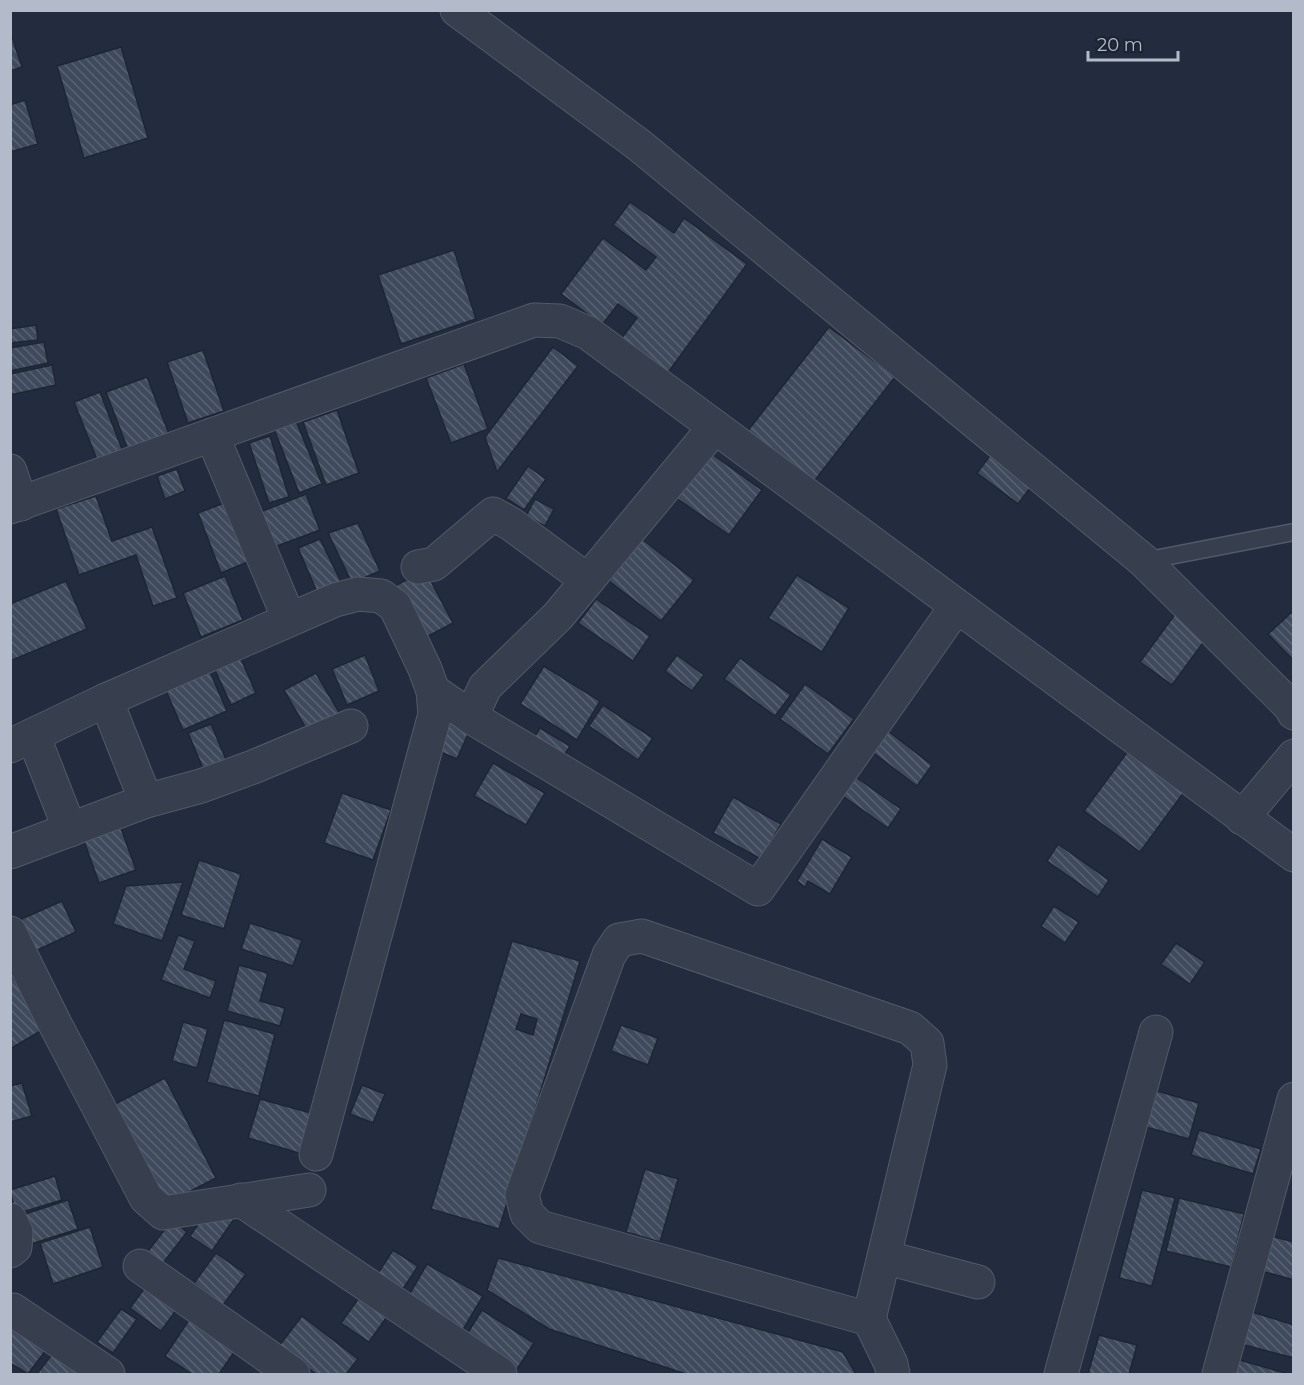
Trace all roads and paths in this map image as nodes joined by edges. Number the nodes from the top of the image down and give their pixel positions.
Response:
1 (457, 10) edge
2 (714, 428) junction
3 (212, 435) junction
4 (10, 471) edge
5 (16, 506) edge
6 (1293, 532) edge
7 (1144, 561) junction
8 (418, 567) dead end
9 (587, 580) junction
10 (956, 607) junction
11 (289, 619) junction
12 (433, 691) junction
13 (106, 700) junction
14 (1293, 713) edge
15 (471, 717) junction
16 (351, 726) dead end
17 (22, 741) edge
18 (1293, 756) edge
19 (146, 801) junction
20 (1242, 818) junction
21 (70, 830) junction
22 (10, 852) edge
23 (1293, 855) edge
24 (10, 933) edge
25 (1156, 1032) dead end
26 (1293, 1099) edge
27 (316, 1154) dead end
28 (309, 1190) dead end
29 (241, 1200) junction
30 (10, 1220) edge
31 (10, 1251) edge
32 (884, 1257) junction
33 (140, 1266) dead end
34 (978, 1282) dead end
35 (13, 1310) dead end
36 (869, 1318) junction
37 (108, 1374) edge
38 (293, 1374) edge
39 (500, 1374) edge
40 (893, 1374) edge
41 (1060, 1374) edge
42 (1219, 1374) edge

1 - 7 street
2 - 3 street
2 - 9 street
2 - 10 street
3 - 5 street
3 - 11 street
4 - 5 street
6 - 7 lane
7 - 14 street
8 - 9 street
9 - 15 street
10 - 15 street
10 - 20 street
11 - 12 street
11 - 13 street
12 - 15 street
12 - 27 street
13 - 17 street
13 - 19 street
16 - 19 street
17 - 21 street
18 - 20 street
19 - 21 street
20 - 23 street
21 - 22 street
24 - 29 street
25 - 41 street
26 - 42 street
28 - 29 street
29 - 39 street
30 - 31 street
32 - 34 street
32 - 36 street
32 - 36 street
33 - 38 street
35 - 37 street
36 - 40 street

